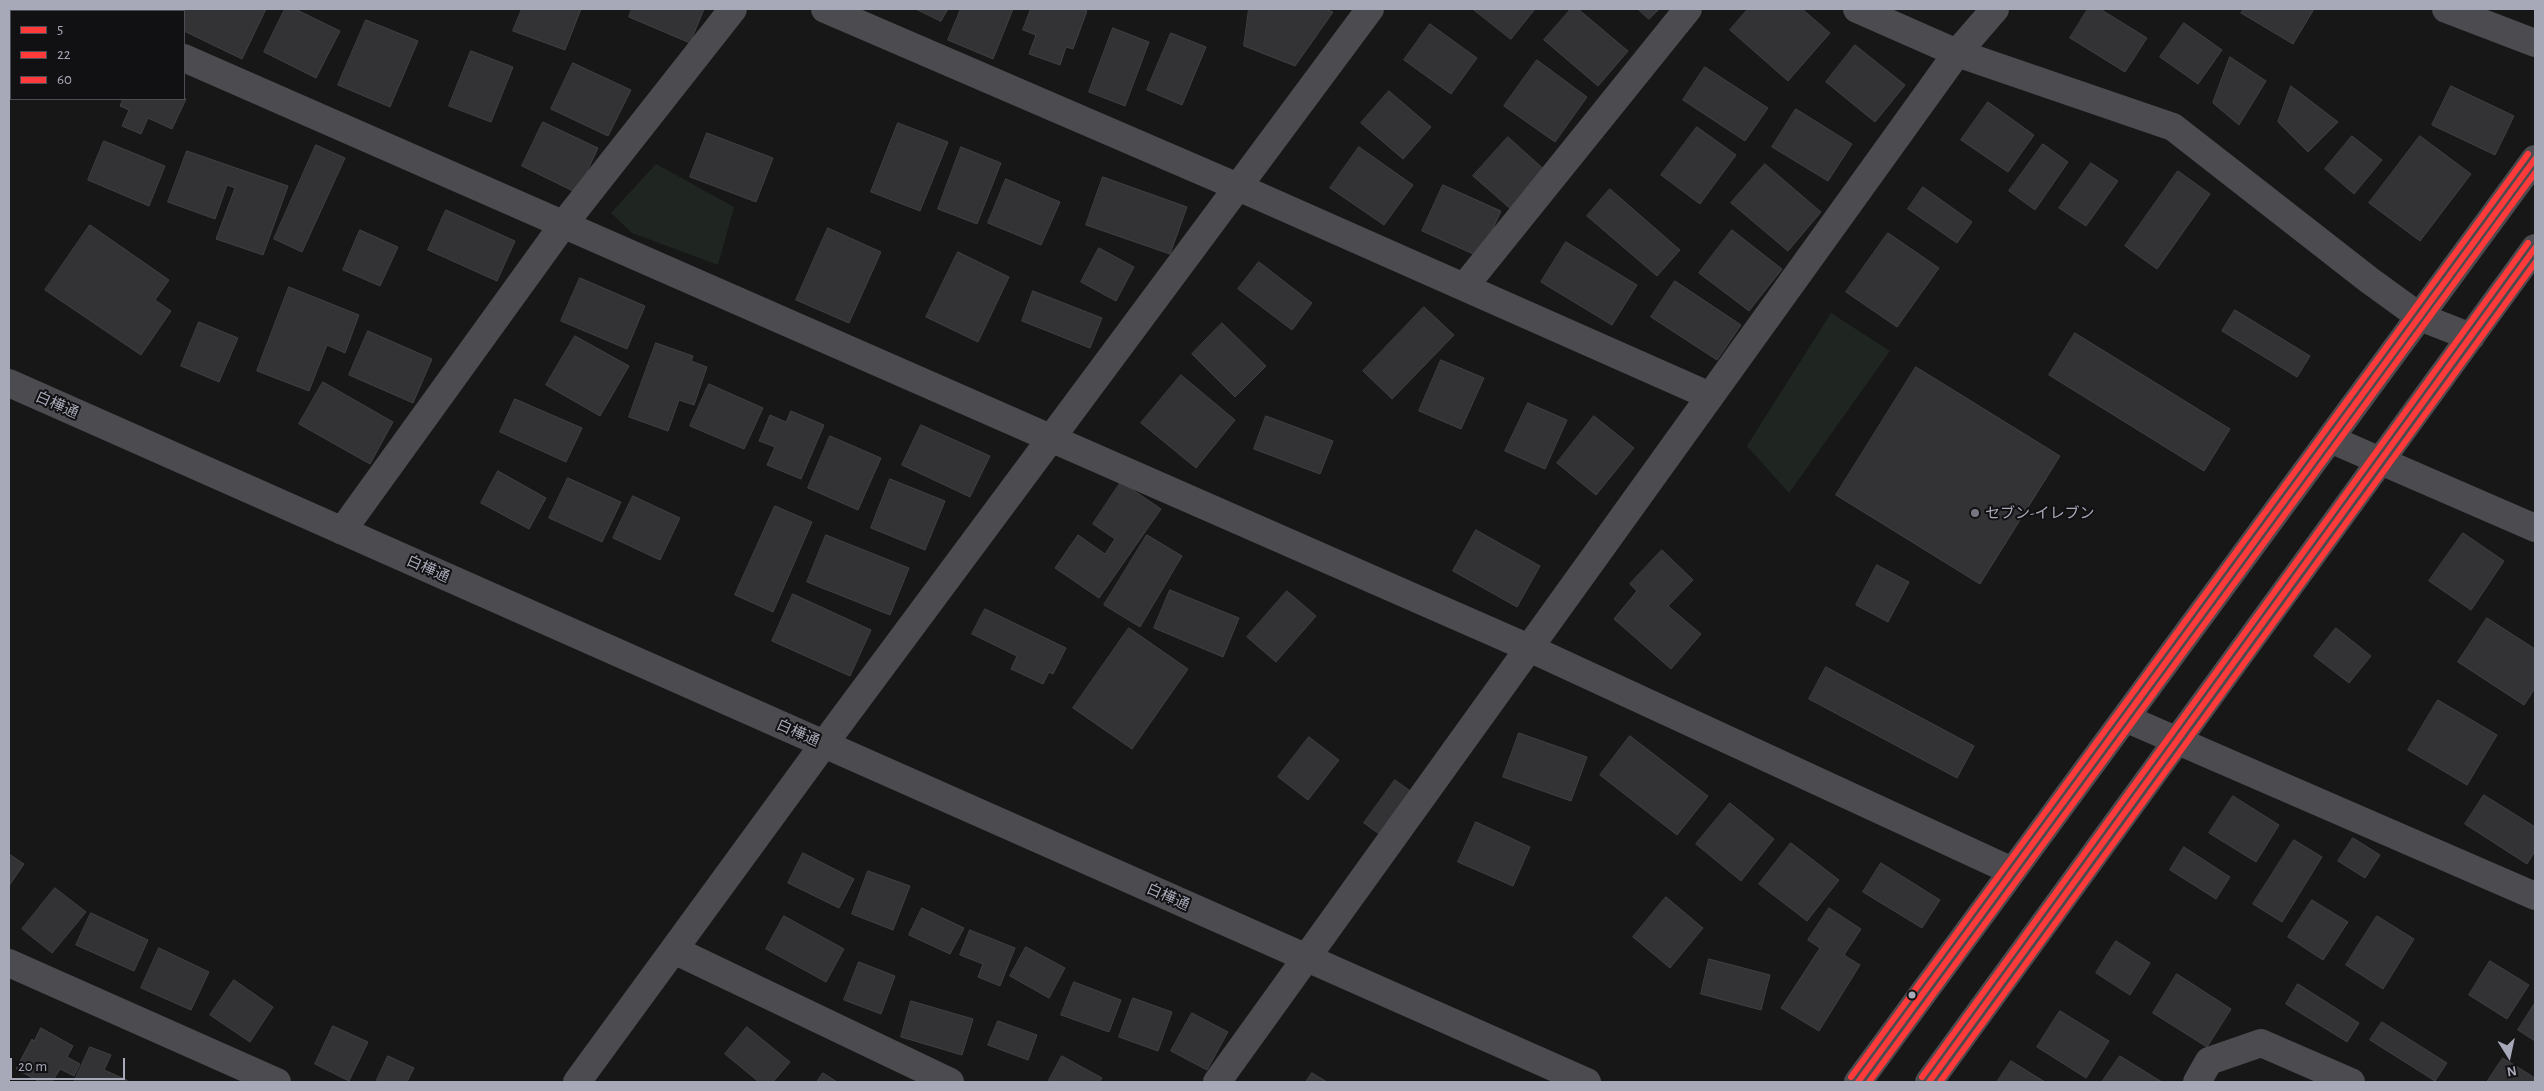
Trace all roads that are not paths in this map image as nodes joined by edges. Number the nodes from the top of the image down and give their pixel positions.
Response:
1 (733, 9) edge
2 (825, 9) edge
3 (1370, 9) edge
4 (1688, 9) edge
5 (1857, 9) edge
6 (1996, 9) edge
7 (2446, 9) edge
8 (2535, 43) edge
9 (1957, 53) junction
10 (185, 58) edge
11 (2535, 159) edge
12 (1238, 187) junction
13 (563, 225) junction
14 (2535, 248) edge
15 (1464, 287) junction
16 (2420, 316) junction
17 (2471, 337) junction
18 (9, 383) edge
19 (1710, 396) junction
20 (1051, 439) junction
21 (2330, 439) junction
22 (2381, 461) junction
23 (2535, 528) edge
24 (342, 530) junction
25 (1529, 648) junction
26 (2125, 718) junction
27 (2177, 740) junction
28 (824, 744) junction
29 (2012, 871) junction
30 (2535, 896) edge
31 (674, 950) junction
32 (1307, 958) junction
33 (9, 963) edge
34 (278, 1082) edge
35 (577, 1082) edge
36 (950, 1082) edge
37 (1218, 1082) edge
38 (1587, 1082) edge
39 (1858, 1082) edge
40 (1929, 1082) edge
41 (2197, 1082) edge
42 (2351, 1082) edge

1 - 13 street
2 - 12 street
3 - 12 street
4 - 15 street
5 - 9 street
6 - 9 street
7 - 8 street
9 - 16 street
9 - 19 street
10 - 13 street
11 - 16 street
12 - 15 street
12 - 20 street
13 - 20 street
13 - 24 street
14 - 17 street
15 - 19 street
16 - 17 street
16 - 21 street
17 - 22 street
18 - 24 street, 白樺通
19 - 25 street
20 - 25 street
20 - 28 street
21 - 22 street
21 - 26 street
22 - 23 street
22 - 27 street
24 - 28 street, 白樺通
25 - 29 street
25 - 32 street
26 - 27 street
26 - 29 street
27 - 30 street
27 - 40 street
28 - 31 street
28 - 32 street, 白樺通
29 - 39 street
31 - 35 street
31 - 36 street
32 - 37 street
32 - 38 street, 白樺通
33 - 34 street
41 - 42 street

